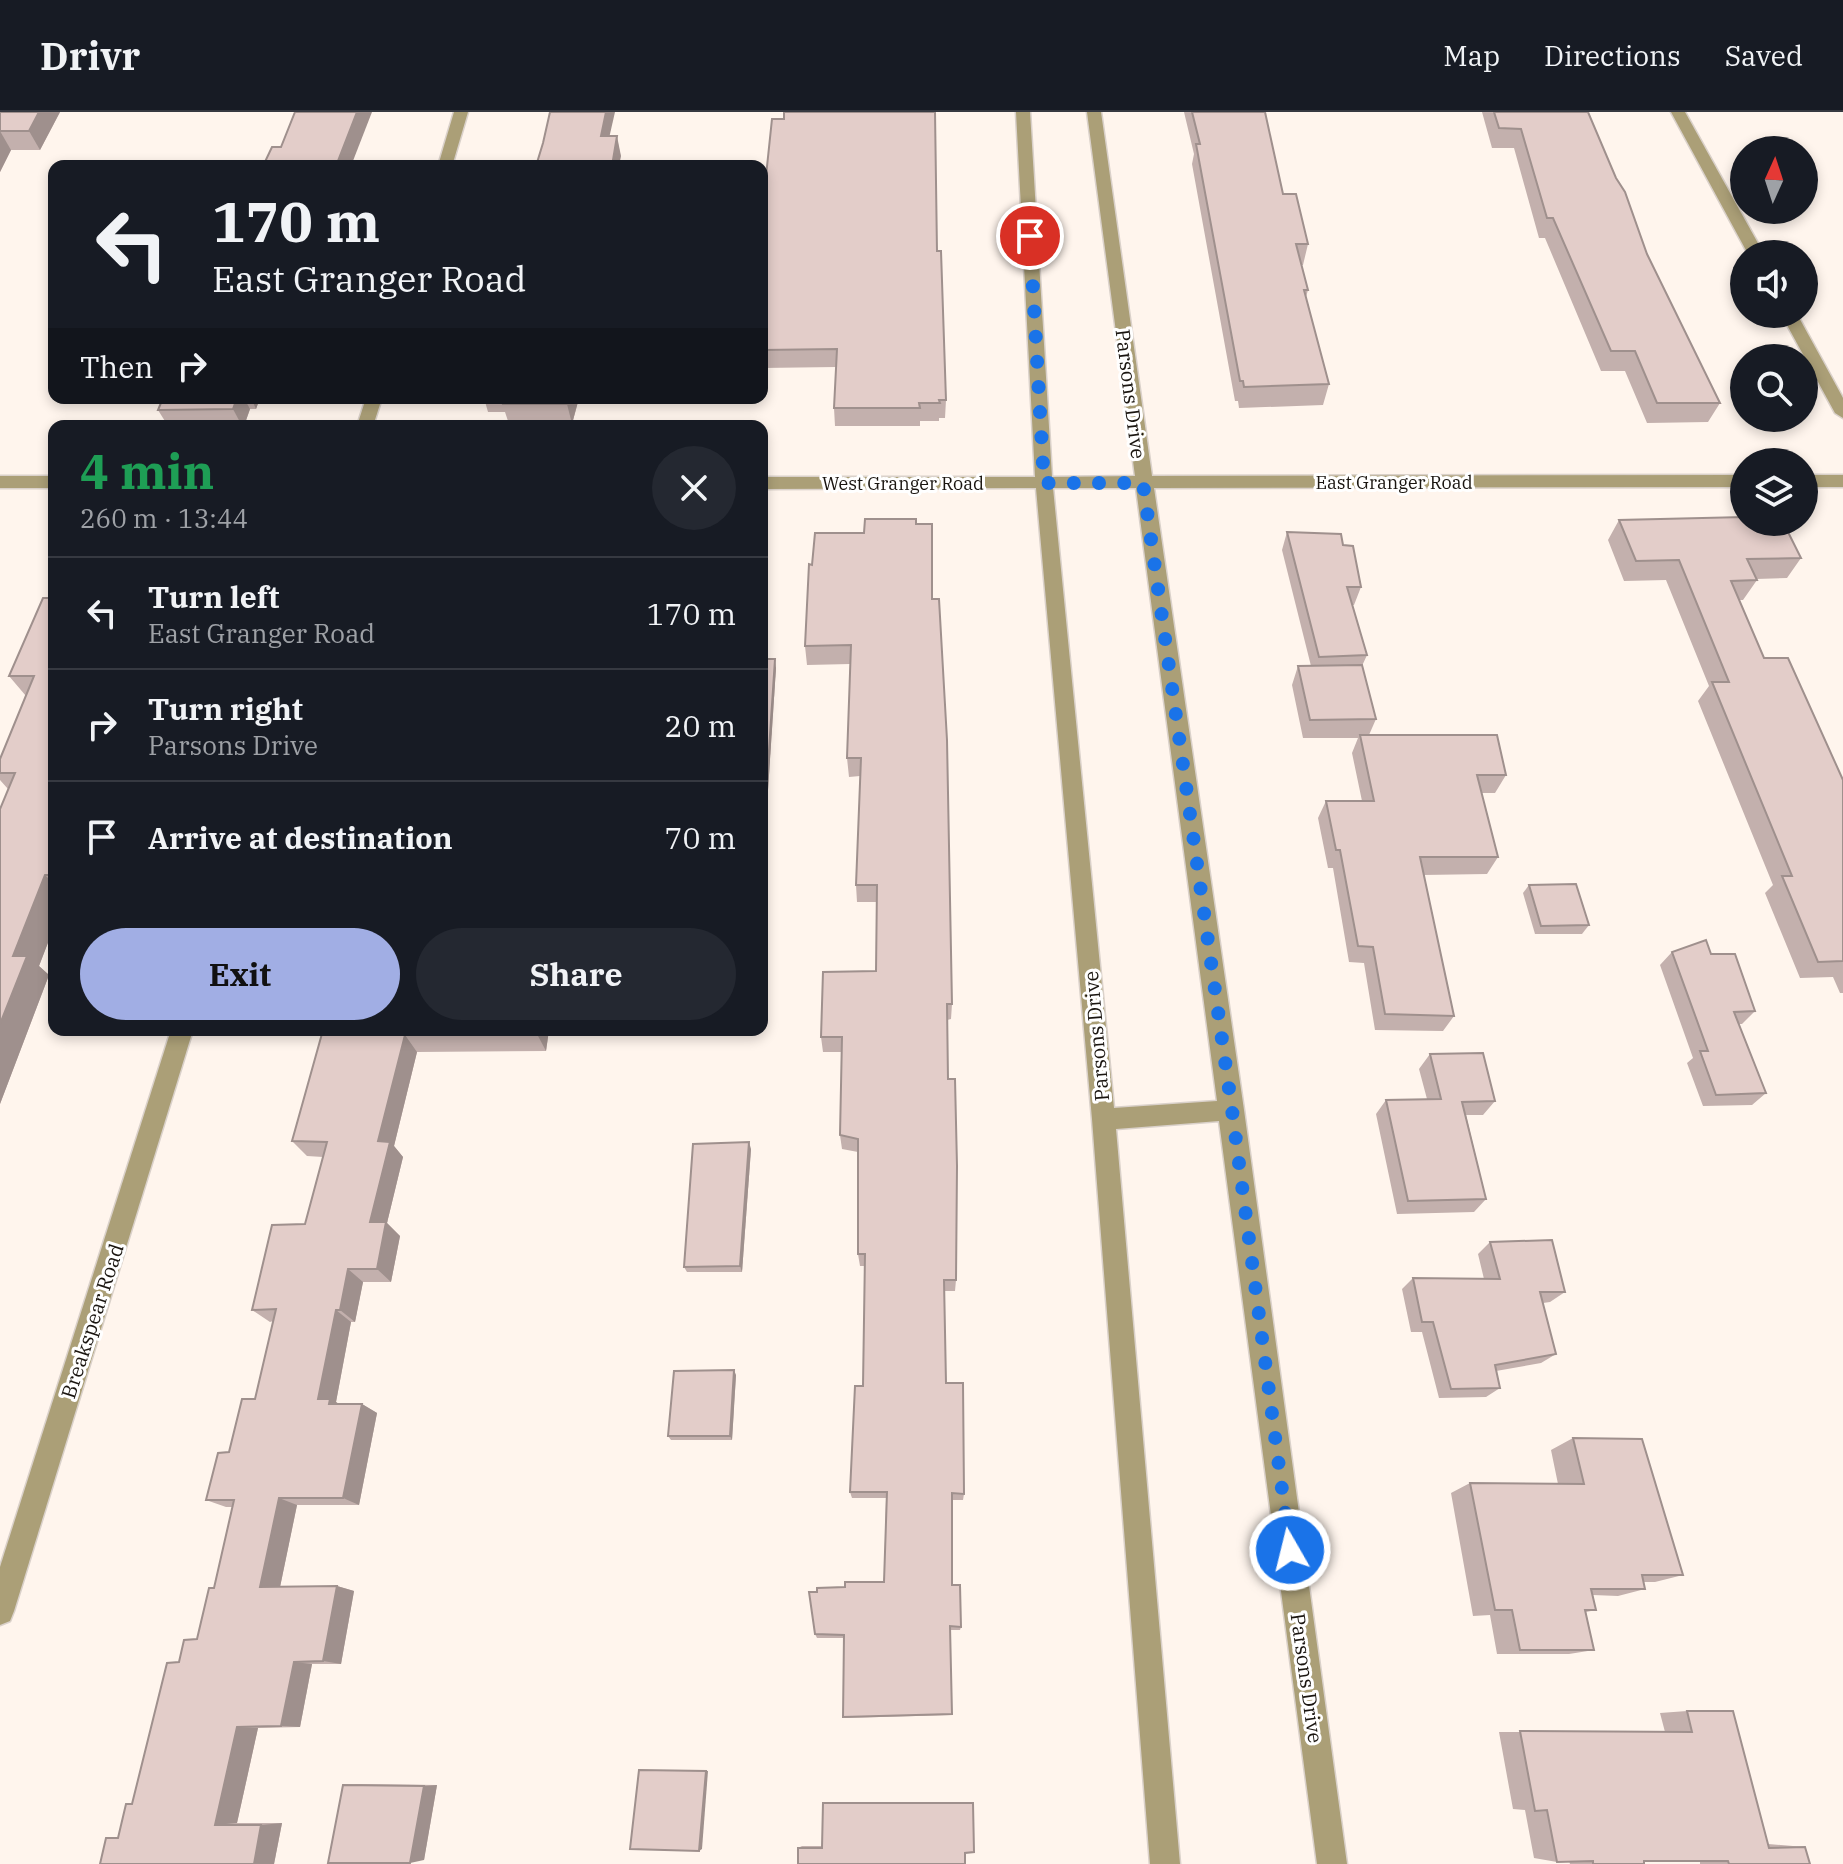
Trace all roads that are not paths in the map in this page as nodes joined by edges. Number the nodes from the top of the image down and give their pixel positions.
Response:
1 (461, 112) edge
2 (1023, 112) edge
3 (1094, 112) edge
4 (1678, 112) edge
5 (447, 160) edge
6 (1748, 240) edge
7 (1797, 328) edge
8 (1843, 413) edge
9 (1730, 481) edge
10 (1818, 481) edge
11 (1843, 481) edge
12 (0, 482) edge
13 (48, 482) edge
14 (768, 483) edge
15 (1044, 483) junction
16 (1143, 483) junction
17 (180, 1036) edge
18 (1232, 1110) junction
19 (1104, 1119) junction
20 (0, 1611) edge
21 (1165, 1864) edge
22 (1332, 1864) edge

1 - 5 street
2 - 15 street, Parsons Drive
3 - 16 street, Parsons Drive
4 - 6 street
7 - 8 street
9 - 16 street, East Granger Road
10 - 11 street
12 - 13 street
14 - 15 street, West Granger Road
15 - 16 street, East Granger Road
15 - 19 street, Parsons Drive
16 - 18 street, Parsons Drive
17 - 20 street, Breakspear Road
18 - 19 street
18 - 22 street, Parsons Drive
19 - 21 street, Parsons Drive

